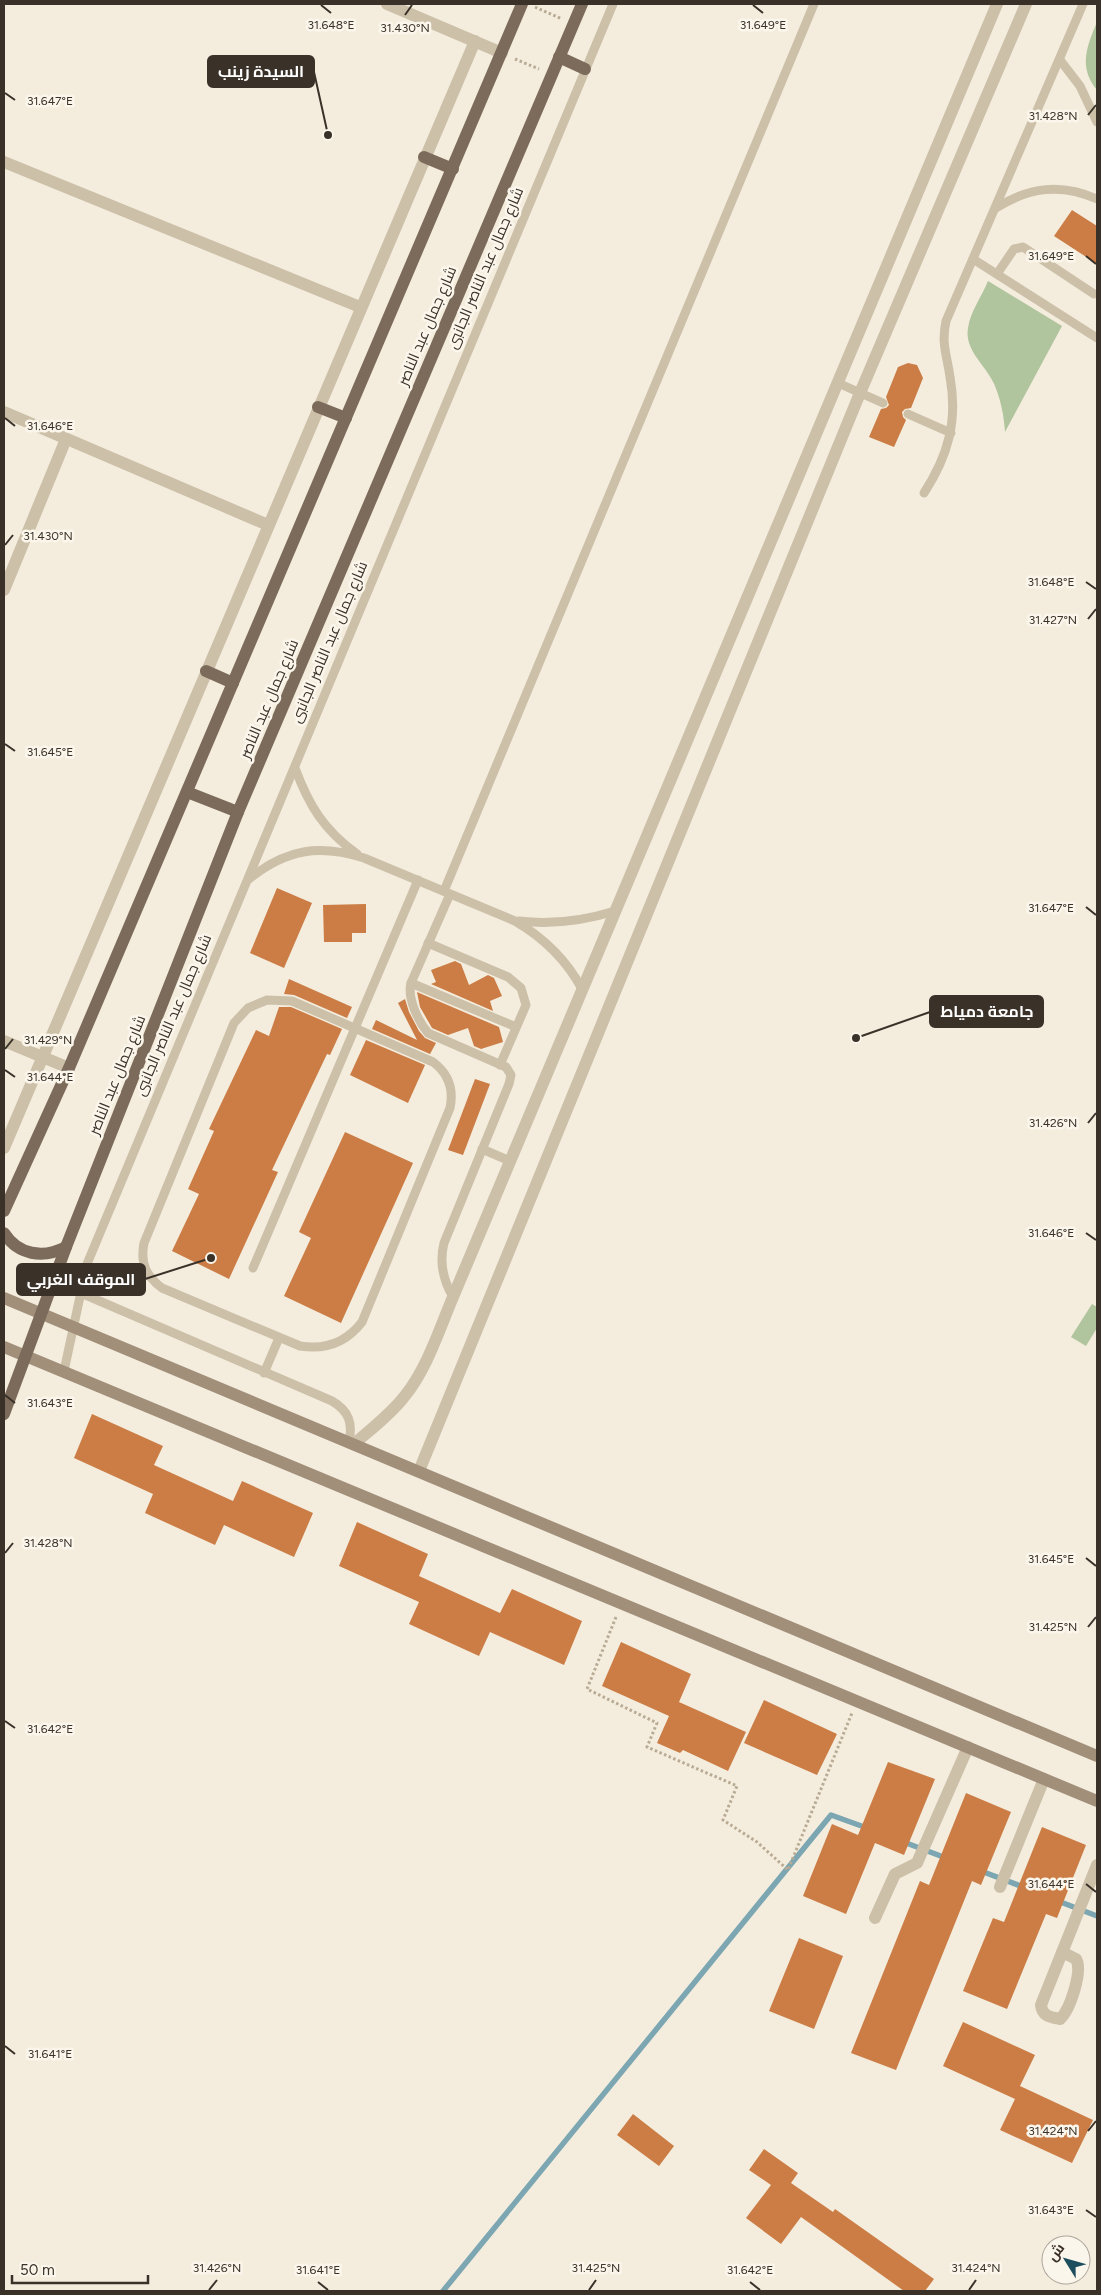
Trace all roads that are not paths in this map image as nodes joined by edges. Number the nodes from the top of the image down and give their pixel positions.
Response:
1 (387, 4) edge
2 (522, 4) edge
3 (582, 4) edge
4 (613, 4) edge
5 (814, 4) edge
6 (997, 4) edge
7 (1026, 4) edge
8 (1083, 4) edge
9 (475, 41) junction
10 (502, 53) junction
11 (559, 58) junction
12 (1060, 60) junction
13 (585, 70) junction
14 (1097, 122) edge
15 (424, 157) junction
16 (4, 162) edge
17 (453, 169) junction
18 (1097, 200) edge
19 (996, 208) junction
20 (973, 259) junction
21 (997, 274) junction
22 (1094, 294) dead end
23 (360, 307) junction
24 (1097, 338) edge
25 (838, 383) junction
26 (860, 393) junction
27 (884, 403) dead end
28 (318, 407) junction
29 (4, 412) edge
30 (908, 414) dead end
31 (346, 418) junction
32 (951, 433) junction
33 (66, 438) junction
34 (924, 493) dead end
35 (268, 525) junction
36 (4, 590) edge
37 (206, 671) junction
38 (233, 683) junction
39 (294, 768) junction
40 (187, 792) junction
41 (238, 812) junction
42 (364, 858) junction
43 (418, 880) junction
44 (246, 881) junction
45 (447, 892) junction
46 (615, 911) junction
47 (515, 920) junction
48 (428, 943) junction
49 (411, 983) junction
50 (582, 989) junction
51 (516, 1027) junction
52 (355, 1028) junction
53 (4, 1041) edge
54 (42, 1057) junction
55 (500, 1065) junction
56 (69, 1068) junction
57 (4, 1148) edge
58 (482, 1149) junction
59 (510, 1161) junction
60 (4, 1211) edge
61 (4, 1233) edge
62 (66, 1247) junction
63 (253, 1268) dead end
64 (53, 1281) junction
65 (80, 1294) junction
66 (4, 1298) edge
67 (453, 1298) junction
68 (41, 1313) junction
69 (73, 1328) junction
70 (279, 1338) junction
71 (4, 1347) edge
72 (25, 1356) junction
73 (64, 1371) junction
74 (264, 1372) junction
75 (4, 1414) edge
76 (351, 1443) junction
77 (419, 1471) junction
78 (968, 1748) junction
79 (1097, 1756) edge
80 (1044, 1779) junction
81 (1097, 1801) edge
82 (1097, 1865) edge
83 (1000, 1887) dead end
84 (875, 1918) dead end
85 (1062, 1952) junction

1 - 9 street
2 - 10 main road
3 - 11 main road, شارع جمال عبد الناصر
4 - 13 lane, شارع جمال عبد الناصر الجانبى
5 - 45 lane
6 - 25 street
7 - 26 street
8 - 12 lane
9 - 10 street
9 - 15 street
10 - 17 main road
11 - 13 main road
11 - 41 main road, شارع جمال عبد الناصر
12 - 14 lane
12 - 19 lane
13 - 39 lane, شارع جمال عبد الناصر الجانبى
15 - 17 main road
15 - 23 street
16 - 23 street
17 - 31 main road
18 - 19 lane
19 - 20 lane
20 - 21 lane
20 - 32 lane
21 - 22 lane
21 - 24 lane
23 - 28 street
25 - 26 lane
25 - 46 street
26 - 27 lane
26 - 77 street
28 - 31 main road
28 - 35 street
29 - 33 street
30 - 32 lane
31 - 38 main road
32 - 34 lane
33 - 35 street
33 - 36 street
35 - 37 street
37 - 38 main road
37 - 54 street
38 - 40 main road
39 - 42 lane
39 - 44 lane, شارع جمال عبد الناصر الجانبى
40 - 41 main road
40 - 56 main road
41 - 62 main road, شارع جمال عبد الناصر
42 - 43 lane
42 - 44 lane
43 - 45 lane
43 - 52 lane
44 - 65 lane, شارع جمال عبد الناصر الجانبى
45 - 47 lane
45 - 48 lane
46 - 47 lane
46 - 50 street
47 - 50 lane
48 - 49 lane
48 - 51 lane
49 - 51 lane
49 - 55 lane
50 - 59 street
51 - 55 lane
52 - 63 lane
52 - 70 lane
52 - 70 lane
53 - 54 street
54 - 56 street
54 - 57 street
55 - 58 lane
56 - 60 main road
58 - 59 lane
58 - 67 lane
59 - 67 street
61 - 62 main road
62 - 64 main road, شارع جمال عبد الناصر
64 - 65 lane
64 - 68 main road, شارع جمال عبد الناصر
65 - 69 lane, شارع جمال عبد الناصر الجانبى
65 - 74 lane
66 - 68 main road
67 - 76 street
68 - 69 main road
68 - 72 main road, شارع جمال عبد الناصر
69 - 73 lane, شارع جمال عبد الناصر الجانبى
69 - 76 main road
70 - 74 lane
71 - 72 main road
72 - 73 main road
72 - 75 main road, شارع جمال عبد الناصر
73 - 78 main road
74 - 76 lane
76 - 77 main road
77 - 79 main road
78 - 80 main road
78 - 84 street
80 - 81 main road
80 - 83 street
82 - 85 street
85 - 85 street

